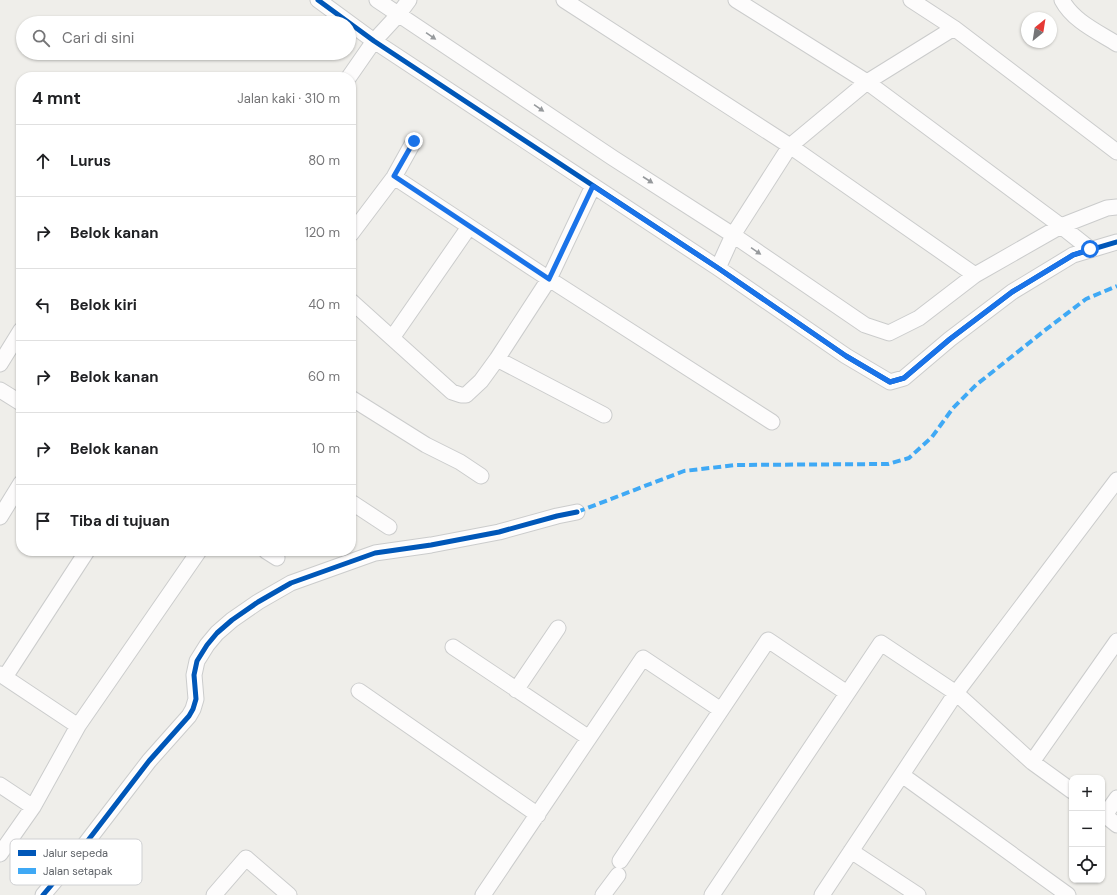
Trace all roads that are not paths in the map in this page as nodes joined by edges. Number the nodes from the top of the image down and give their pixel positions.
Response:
1 (318, 0) edge
2 (377, 0) edge
3 (409, 0) edge
4 (564, 0) edge
5 (736, 0) edge
6 (911, 0) edge
7 (1062, 0) edge
8 (398, 15) junction
9 (340, 16) edge
10 (356, 28) edge
11 (954, 28) junction
12 (374, 41) junction
13 (1117, 44) edge
14 (352, 72) edge
15 (867, 82) junction
16 (414, 141) dead end
17 (790, 146) junction
18 (1117, 152) edge
19 (394, 176) junction
20 (593, 186) junction
21 (1117, 207) edge
22 (1061, 226) junction
23 (356, 227) edge
24 (469, 227) junction
25 (733, 235) junction
26 (1117, 242) edge
27 (1090, 249) junction
28 (718, 268) junction
29 (975, 275) junction
30 (549, 279) junction
31 (356, 308) edge
32 (16, 338) edge
33 (392, 338) junction
34 (497, 359) junction
35 (0, 364) edge
36 (0, 390) edge
37 (16, 401) edge
38 (356, 401) edge
39 (604, 414) dead end
40 (772, 422) dead end
41 (481, 476) dead end
42 (1117, 480) edge
43 (16, 491) edge
44 (356, 505) edge
45 (578, 512) dead end
46 (0, 517) edge
47 (389, 527) dead end
48 (84, 556) edge
49 (196, 556) edge
50 (558, 628) dead end
51 (1117, 641) edge
52 (452, 647) dead end
53 (2, 676) edge
54 (516, 690) junction
55 (359, 691) dead end
56 (847, 693) junction
57 (956, 693) junction
58 (721, 710) junction
59 (78, 726) junction
60 (589, 738) junction
61 (1032, 762) junction
62 (902, 775) junction
63 (0, 785) edge
64 (1069, 789) edge
65 (1117, 798) edge
66 (33, 807) junction
67 (1105, 812) edge
68 (538, 815) junction
69 (1105, 816) edge
70 (1117, 825) edge
71 (11, 839) edge
72 (89, 839) edge
73 (10, 840) edge
74 (851, 851) junction
75 (0, 854) edge
76 (51, 885) edge
77 (43, 895) edge
78 (214, 895) edge
79 (289, 895) edge
80 (483, 895) edge
81 (603, 895) edge
82 (712, 895) edge
83 (822, 895) edge
84 (918, 895) edge
85 (1068, 895) edge

1 - 9 street
2 - 8 street
3 - 8 street
4 - 17 street
5 - 15 street
6 - 11 street
7 - 13 street
8 - 12 street
8 -> 25 street
10 - 12 street
11 - 15 street
11 - 18 street
12 - 14 street
12 - 20 street
15 - 17 street
15 - 22 street
16 - 19 street
17 - 25 street
17 - 29 street
19 - 23 street
19 - 24 street
20 - 28 street
20 - 30 street
21 - 22 street
22 - 27 street
22 - 29 street
24 - 30 street
24 - 33 street
25 - 28 street
25 -> 29 street
26 - 27 street
27 - 28 street
30 - 34 street
30 - 40 street
31 - 33 street
32 - 35 street
33 - 34 street
34 - 39 street
36 - 37 street
38 - 41 street
42 - 57 street
43 - 46 street
44 - 47 street
45 - 72 street
48 - 53 street
49 - 59 street
50 - 54 street
51 - 61 street
52 - 54 street
53 - 59 street
54 - 60 street
55 - 68 street
56 - 57 street
56 - 58 street
56 - 82 street
57 - 61 street
57 - 62 street
58 - 60 street
58 - 81 street
59 - 66 street
60 - 68 street
61 - 64 street
62 - 74 street
62 - 85 street
63 - 66 street
65 - 67 street
66 - 71 street
68 - 80 street
69 - 70 street
73 - 75 street
74 - 83 street
74 - 84 street
76 - 77 street
78 - 79 street

